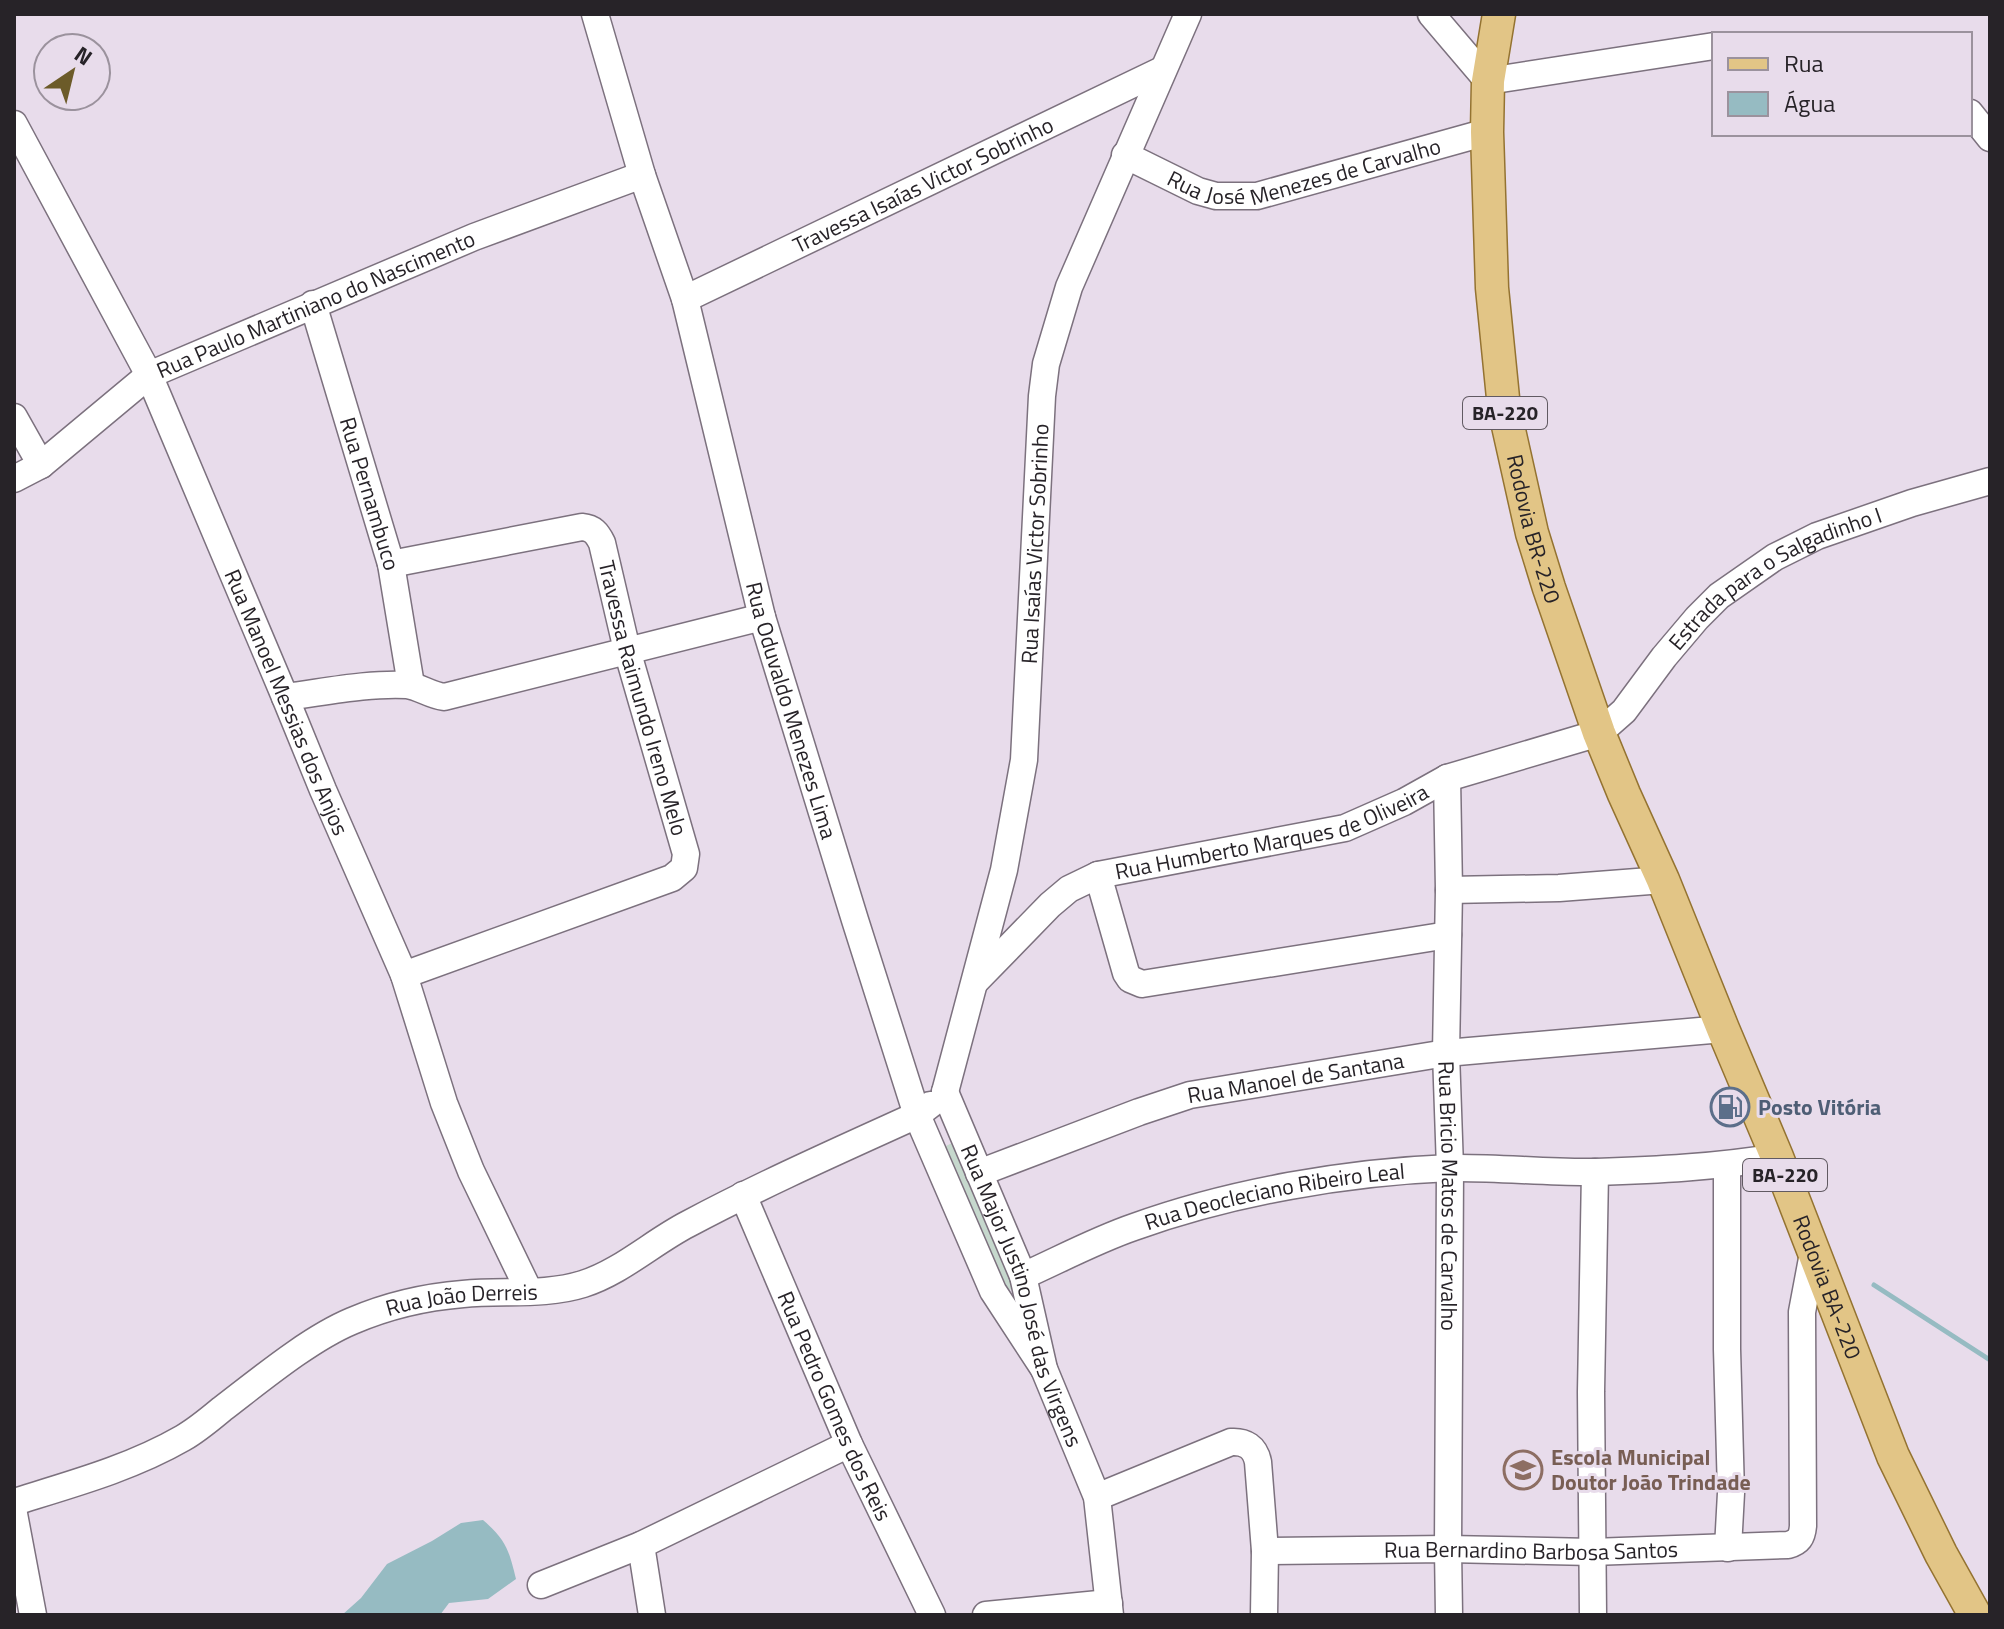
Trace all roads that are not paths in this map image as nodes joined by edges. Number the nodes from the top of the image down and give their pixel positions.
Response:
1 (595, 14) edge
2 (1188, 14) edge
3 (1431, 14) edge
4 (1499, 14) edge
5 (1712, 46) edge
6 (1162, 70) junction
7 (1488, 81) junction
8 (1972, 116) edge
9 (14, 124) edge
10 (1487, 132) junction
11 (1990, 138) edge
12 (1125, 155) junction
13 (642, 175) junction
14 (685, 299) junction
15 (313, 304) junction
16 (149, 375) junction
17 (14, 417) edge
18 (41, 465) junction
19 (14, 479) edge
20 (1990, 481) edge
21 (391, 564) junction
22 (762, 617) junction
23 (627, 650) junction
24 (411, 685) junction
25 (285, 697) junction
26 (1599, 733) junction
27 (1447, 778) junction
28 (1098, 875) junction
29 (1663, 880) junction
30 (1449, 890) junction
31 (1448, 935) junction
32 (404, 975) junction
33 (975, 982) junction
34 (1723, 1029) junction
35 (1446, 1053) junction
36 (945, 1092) junction
37 (917, 1115) junction
38 (1777, 1157) junction
39 (1727, 1165) junction
40 (1450, 1168) junction
41 (1595, 1172) junction
42 (979, 1173) junction
43 (743, 1195) junction
44 (1814, 1248) junction
45 (1023, 1276) junction
46 (529, 1291) junction
47 (1044, 1369) junction
48 (849, 1444) junction
49 (1097, 1497) junction
50 (14, 1502) edge
51 (14, 1514) edge
52 (641, 1545) junction
53 (1728, 1548) junction
54 (1448, 1549) junction
55 (1265, 1551) junction
56 (1592, 1552) junction
57 (541, 1585) dead end
58 (1110, 1609) edge
59 (33, 1615) edge
60 (652, 1615) edge
61 (932, 1615) edge
62 (986, 1615) edge
63 (1264, 1615) edge
64 (1449, 1615) edge
65 (1593, 1615) edge
66 (1975, 1615) edge

1 - 13 street, Rua Oduvaldo Menezes Lima
2 - 6 street, Rua Isaías Victor Sobrinho
3 - 7 street
4 - 7 main road, BA-220
5 - 7 street
6 - 12 street, Rua Isaías Victor Sobrinho
6 - 14 street, Travessa Isaías Victor Sobrinho
7 - 10 main road, Rodovia BR-220 / BA-220
8 - 11 street
9 - 16 street, Rua Manoel Messias dos Anjos
10 - 12 street, Rua José Menezes de Carvalho
10 - 26 main road, Rodovia BR-220 / BA-220
12 - 33 street, Rua Isaías Victor Sobrinho
13 - 14 street, Rua Oduvaldo Menezes Lima
13 - 15 street, Rua Paulo Martiniano do Nascimento
14 - 22 street, Rua Oduvaldo Menezes Lima
15 - 16 street, Rua Paulo Martiniano do Nascimento
15 - 21 street, Rua Pernambuco
16 - 18 street, Rua Paulo Martiniano do Nascimento
16 - 25 street, Rua Manoel Messias dos Anjos
17 - 18 street
18 - 19 street, Rua Paulo Martiniano do Nascimento
20 - 26 street, Estrada para o Salgadinho I
21 - 23 street, Travessa Raimundo Ireno Melo
21 - 24 street, Rua Pernambuco
22 - 23 street
22 - 37 street, Rua Oduvaldo Menezes Lima
23 - 24 street
23 - 32 street, Travessa Raimundo Ireno Melo
24 - 25 street
25 - 32 street, Rua Manoel Messias dos Anjos
26 - 27 street, Rua Humberto Marques de Oliveira
26 - 29 main road, Rodovia BA-220 / BA-220
27 - 28 street, Rua Humberto Marques de Oliveira
27 - 30 street, Rua Bricio Matos de Carvalho
28 - 31 street
28 - 33 street, Rua Humberto Marques de Oliveira
29 - 30 street
29 - 34 main road, Rodovia BA-220 / BA-220
30 - 31 street, Rua Bricio Matos de Carvalho
31 - 35 street, Rua Bricio Matos de Carvalho
32 - 46 street, Rua Manoel Messias dos Anjos
33 - 36 street, Rua Isaías Victor Sobrinho
34 - 35 street, Rua Manoel de Santana
34 - 38 main road, Rodovia BA-220 / BA-220
35 - 40 street, Rua Bricio Matos de Carvalho
35 - 42 street, Rua Manoel de Santana
36 - 37 street, Rua João Derreis
36 - 42 street, Rua Major Justino José das Virgens
37 - 43 street, Rua João Derreis
37 - 47 street, Rua Oduvaldo Menezes Lima
38 - 39 street, Rua Deocleciano Ribeiro Leal
38 - 44 main road, Rodovia BA-220 / BA-220
39 - 41 street, Rua Deocleciano Ribeiro Leal
39 - 53 street
40 - 41 street, Rua Deocleciano Ribeiro Leal
40 - 45 street, Rua Deocleciano Ribeiro Leal
40 - 54 street, Rua Bricio Matos de Carvalho
41 - 56 street
42 - 45 street, Rua Major Justino José das Virgens
43 - 46 street, Rua João Derreis
43 - 48 street, Rua Pedro Gomes dos Reis
44 - 53 street, Rua Bernardino Barbosa Santos
44 - 66 main road, Rodovia BA-220 / BA-220
45 - 47 street, Rua Major Justino José das Virgens
46 - 50 street, Rua João Derreis
47 - 49 street, Rua Major Justino José das Virgens
48 - 52 street
48 - 61 street, Rua Pedro Gomes dos Reis
49 - 55 street
49 - 58 street, Rua Major Justino José das Virgens
51 - 59 street
52 - 57 street
52 - 60 street
53 - 56 street, Rua Bernardino Barbosa Santos
54 - 55 street, Rua Bernardino Barbosa Santos
54 - 56 street, Rua Bernardino Barbosa Santos
54 - 64 street, Rua Bricio Matos de Carvalho
55 - 63 street
56 - 65 street
58 - 62 street

